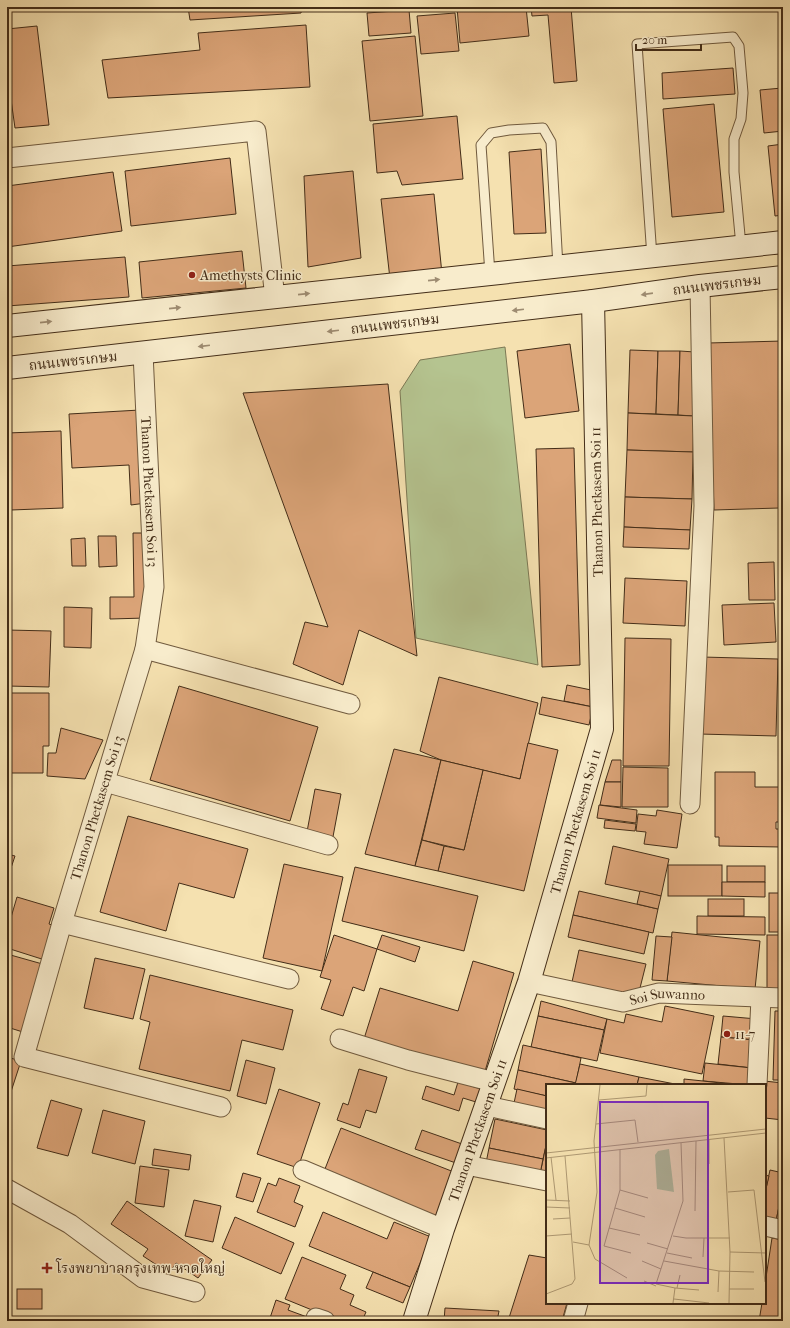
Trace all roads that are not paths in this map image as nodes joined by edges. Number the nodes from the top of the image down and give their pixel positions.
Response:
1 (7, 158) edge
2 (783, 242) edge
3 (741, 246) junction
4 (652, 257) junction
5 (558, 267) junction
6 (490, 274) junction
7 (783, 277) edge
8 (700, 286) junction
9 (275, 298) junction
10 (593, 301) junction
11 (7, 326) edge
12 (142, 353) junction
13 (7, 368) edge
14 (145, 649) junction
15 (350, 704) dead end
16 (105, 782) junction
17 (690, 804) dead end
18 (328, 845) dead end
19 (62, 923) junction
20 (289, 980) dead end
21 (529, 982) junction
22 (761, 998) junction
23 (783, 998) edge
24 (340, 1039) dead end
25 (494, 1082) junction
26 (757, 1084) edge
27 (487, 1106) junction
28 (221, 1107) dead end
29 (546, 1119) edge
30 (466, 1165) junction
31 (303, 1170) dead end
32 (546, 1181) edge
33 (7, 1189) edge
34 (766, 1226) edge
35 (443, 1228) junction
36 (783, 1230) edge
37 (195, 1292) dead end
38 (578, 1304) edge
39 (414, 1321) edge
40 (573, 1321) edge

1 - 9 street
2 - 3 main road
3 - 4 main road
3 - 4 lane
4 - 5 main road
5 - 6 main road
5 - 6 lane
9 -> 6 main road
7 - 8 main road, ถนนเพชรเกษม
8 -> 10 main road, ถนนเพชรเกษม
8 - 17 street
11 -> 9 main road
10 -> 12 main road, ถนนเพชรเกษม
10 - 21 main road, Thanon Phetkasem Soi 11
12 - 13 main road, ถนนเพชรเกษม
12 - 14 street, Thanon Phetkasem Soi 13
14 - 15 street
14 - 16 street, Thanon Phetkasem Soi 13
16 - 18 street
16 - 19 street, Thanon Phetkasem Soi 13
19 - 20 street
19 - 28 street, Thanon Phetkasem Soi 13
21 - 22 street, Soi Suwanno
21 - 25 main road, Thanon Phetkasem Soi 11
22 - 23 street, Soi Suwanno
22 - 26 street
24 - 25 street
25 - 27 main road, Thanon Phetkasem Soi 11
27 - 29 street
27 - 30 main road, Thanon Phetkasem Soi 11
30 - 32 street
30 - 35 main road, Thanon Phetkasem Soi 11
31 - 35 street
33 - 37 street
34 - 36 street
35 - 39 main road, Thanon Phetkasem Soi 11
38 - 40 street

